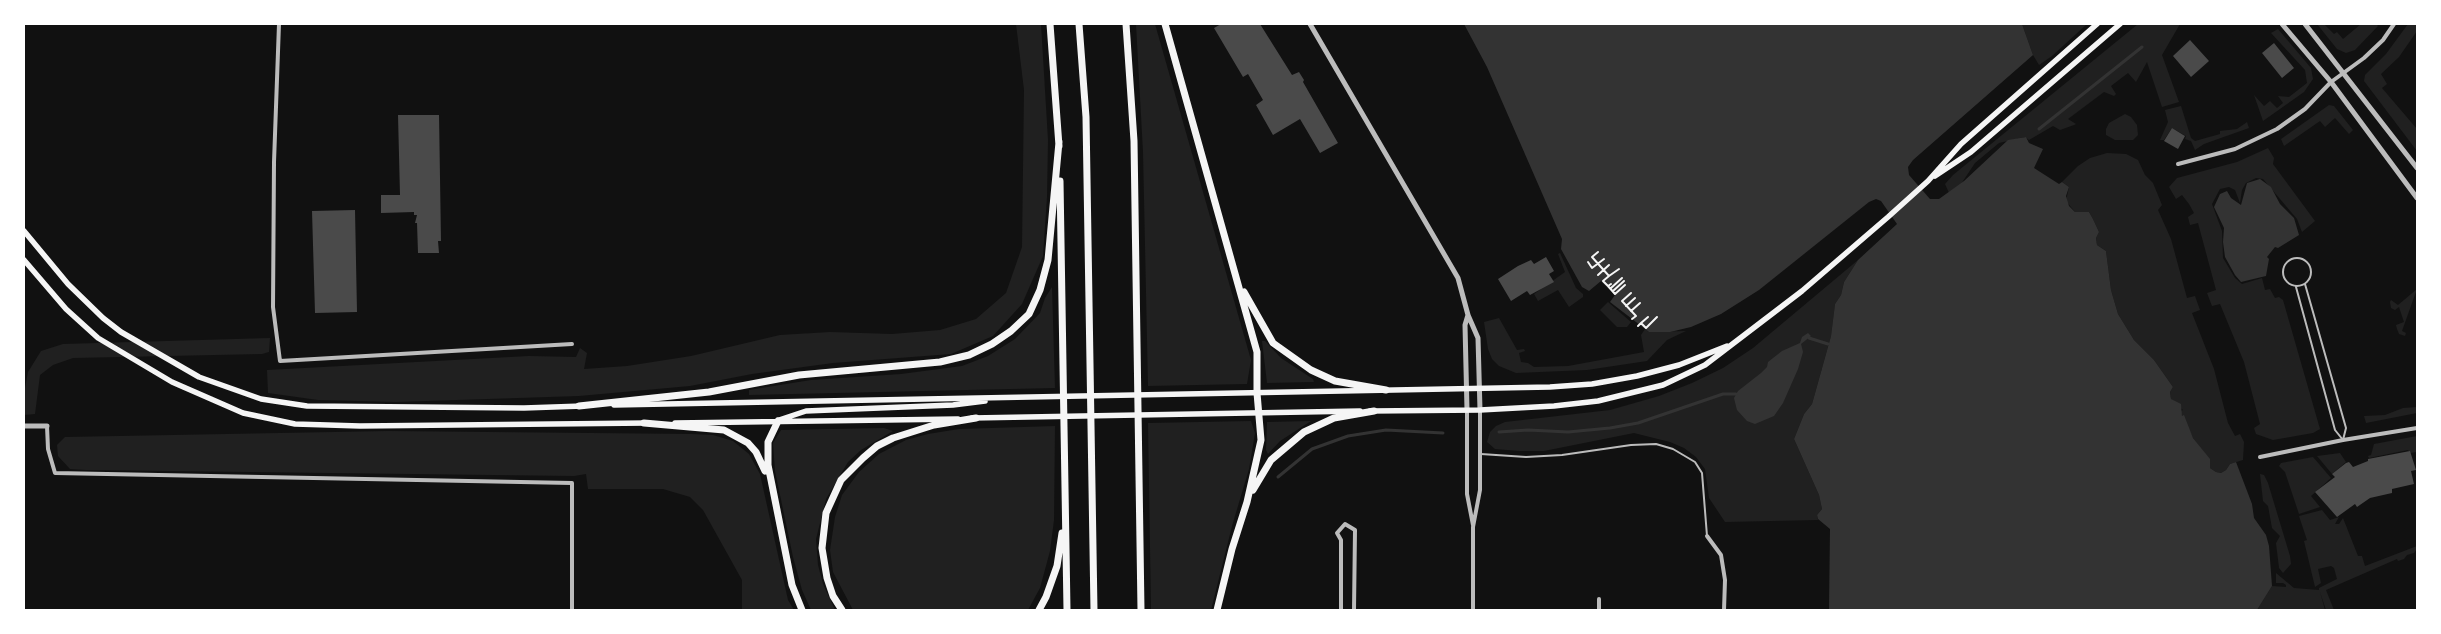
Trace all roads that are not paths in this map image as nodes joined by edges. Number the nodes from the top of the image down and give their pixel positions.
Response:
1 (279, 24) edge
2 (1050, 24) edge
3 (1079, 24) edge
4 (1126, 24) edge
5 (1165, 24) edge
6 (1310, 24) edge
7 (2097, 24) edge
8 (2120, 24) edge
9 (2282, 24) edge
10 (2305, 24) edge
11 (2394, 24) edge
12 (2344, 72) junction
13 (2331, 82) junction
14 (1059, 142) junction
15 (2178, 164) dead end
16 (2417, 168) edge
17 (1928, 181) junction
18 (2417, 198) edge
19 (24, 232) edge
20 (24, 260) edge
21 (1238, 281) junction
22 (2305, 284) junction
23 (2296, 287) junction
24 (1468, 315) junction
25 (572, 344) dead end
26 (1731, 345) junction
27 (1467, 389) junction
28 (1480, 389) junction
29 (1386, 390) junction
30 (1257, 393) junction
31 (1014, 397) junction
32 (579, 406) junction
33 (1467, 410) junction
34 (1480, 410) junction
35 (1374, 411) junction
36 (1259, 412) junction
37 (976, 418) junction
38 (778, 421) junction
39 (644, 423) junction
40 (24, 426) edge
41 (47, 426) joint
42 (2417, 428) edge
43 (2343, 440) junction
44 (1481, 454) junction
45 (2260, 457) dead end
46 (772, 487) junction
47 (1248, 502) junction
48 (1065, 508) junction
49 (1473, 527) junction
50 (1706, 536) joint
51 (1599, 599) dead end
52 (572, 610) edge
53 (802, 610) edge
54 (842, 610) edge
55 (1038, 610) edge
56 (1067, 610) edge
57 (1094, 610) edge
58 (1142, 610) edge
59 (1217, 610) edge
60 (1341, 610) edge
61 (1354, 610) edge
62 (1473, 610) edge
63 (1599, 610) edge
64 (1724, 610) edge

1 - 25 street
2 - 14 highway
3 - 57 highway
4 - 58 highway
5 - 21 highway
6 - 24 street
7 - 17 main road
8 - 17 main road
9 - 13 street
10 - 12 street
11 - 12 street
12 - 13 street
12 - 16 street
13 - 15 street
13 - 18 street
14 - 32 highway
14 - 48 highway
17 - 26 main road
19 - 32 main road
20 - 39 main road
21 - 29 highway
21 - 30 highway
22 - 23 lane
22 - 23 lane
22 - 43 lane
23 - 43 lane
24 - 27 street
24 - 28 street
26 - 28 main road
26 - 34 main road
27 - 28 main road
27 - 29 main road
27 - 33 street
28 - 34 street
29 - 30 main road
30 - 31 main road
30 - 36 highway
31 - 32 main road
31 - 38 main road
33 - 34 main road
33 - 35 main road
33 - 49 street
34 - 44 street
35 - 36 main road
35 - 47 highway
36 - 37 main road
36 - 47 highway
37 - 38 main road
37 - 54 highway
38 - 39 main road
38 - 46 highway
39 - 46 highway
40 - 41 street
41 - 52 street
42 - 43 street
43 - 45 street
44 - 49 street
44 - 50 lane
46 - 53 highway
47 - 59 highway
48 - 55 highway
48 - 56 highway
49 - 62 street
50 - 64 street
51 - 63 street
60 - 61 street

